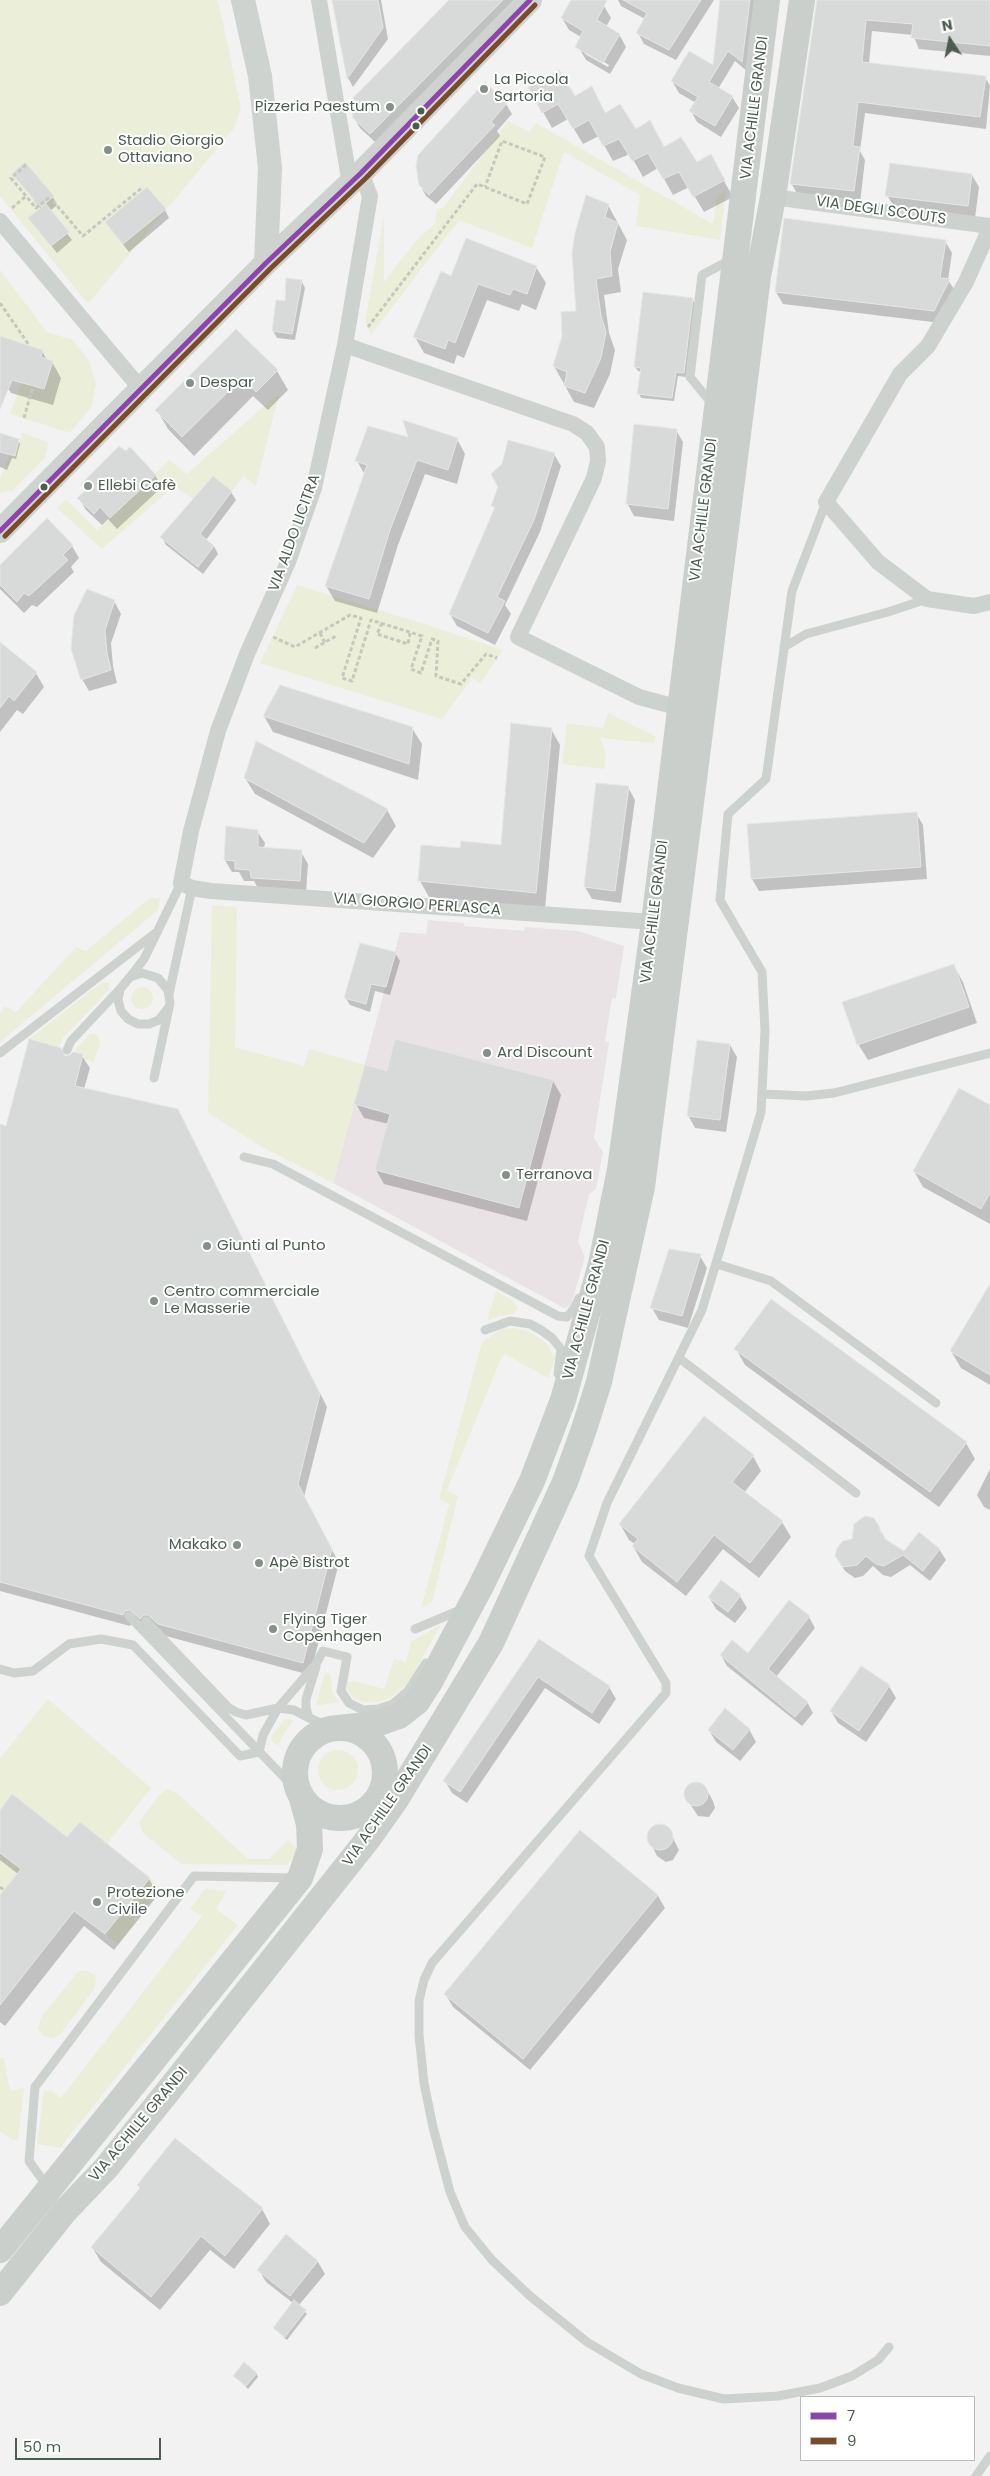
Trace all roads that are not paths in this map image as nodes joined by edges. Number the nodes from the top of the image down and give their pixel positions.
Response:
1 (243, 0) edge
2 (319, 0) edge
3 (530, 0) edge
4 (767, 0) edge
5 (802, 0) edge
6 (356, 179) junction
7 (773, 197) junction
8 (0, 221) edge
9 (990, 227) edge
10 (266, 263) junction
11 (345, 345) junction
12 (141, 389) junction
13 (826, 502) junction
14 (0, 531) edge
15 (927, 599) junction
16 (990, 602) edge
17 (784, 647) junction
18 (680, 708) junction
19 (187, 885) junction
20 (654, 922) junction
21 (158, 931) junction
22 (130, 977) junction
23 (120, 989) junction
24 (169, 994) junction
25 (168, 1007) junction
26 (67, 1050) dead end
27 (0, 1053) edge
28 (990, 1053) edge
29 (154, 1078) dead end
30 (762, 1094) junction
31 (244, 1156) dead end
32 (717, 1264) junction
33 (584, 1287) dead end
34 (485, 1330) dead end
35 (608, 1340) junction
36 (679, 1358) junction
37 (555, 1387) dead end
38 (936, 1403) dead end
39 (537, 1438) dead end
40 (532, 1481) junction
41 (856, 1493) dead end
42 (517, 1515) junction
43 (492, 1540) dead end
44 (470, 1584) dead end
45 (458, 1611) junction
46 (129, 1616) dead end
47 (146, 1621) dead end
48 (448, 1627) dead end
49 (415, 1629) dead end
50 (433, 1651) dead end
51 (316, 1664) junction
52 (0, 1669) edge
53 (278, 1708) junction
54 (327, 1725) junction
55 (258, 1752) junction
56 (301, 1795) junction
57 (371, 1805) junction
58 (300, 1878) junction
59 (49, 2188) junction
60 (65, 2211) junction
61 (0, 2250) edge
62 (0, 2293) edge
63 (889, 2347) dead end
64 (990, 2456) edge
65 (976, 2476) edge

1 - 10 street
2 - 6 street, VIA ALDO LICITRA
3 - 6 street
4 - 18 main road, VIA ACHILLE GRANDI
5 - 7 main road, VIA ACHILLE GRANDI
6 - 10 street
6 - 11 street, VIA ALDO LICITRA
7 - 9 street, VIA DEGLI SCOUTS
7 - 35 main road, VIA ACHILLE GRANDI
8 - 12 street
9 - 13 street
10 - 12 street
11 - 18 street
11 - 19 street, VIA ALDO LICITRA
12 - 14 street
13 - 15 street
13 - 17 lane
15 - 16 street
15 - 17 lane
17 - 30 lane
18 - 20 main road, VIA ACHILLE GRANDI
19 - 20 street, VIA GIORGIO PERLASCA
19 - 21 lane
19 - 24 lane
20 - 40 main road, VIA ACHILLE GRANDI
21 - 22 lane
21 - 27 lane
22 - 23 lane
22 - 24 lane
23 - 25 lane
23 - 26 lane
24 - 25 lane
25 - 29 lane
28 - 30 lane
30 - 32 lane
31 - 33 lane
32 - 36 lane
32 - 38 lane
34 - 37 lane
35 - 57 main road, VIA ACHILLE GRANDI
35 - 60 main road, VIA ACHILLE GRANDI
36 - 41 lane
36 - 63 lane
39 - 40 lane
40 - 42 main road, VIA ACHILLE GRANDI
42 - 43 lane
42 - 54 main road, VIA ACHILLE GRANDI
44 - 45 lane
45 - 48 lane
45 - 49 lane
46 - 55 lane
47 - 53 lane
50 - 51 lane
51 - 53 lane
51 - 54 lane
52 - 55 lane
53 - 54 lane
53 - 55 lane
54 - 56 main road
54 - 57 main road
55 - 56 lane
56 - 57 main road
56 - 58 main road, VIA ACHILLE GRANDI
57 - 60 main road, VIA ACHILLE GRANDI
58 - 59 main road, VIA ACHILLE GRANDI
58 - 59 lane
59 - 61 main road, VIA ACHILLE GRANDI
60 - 62 main road, VIA ACHILLE GRANDI
64 - 65 lane

